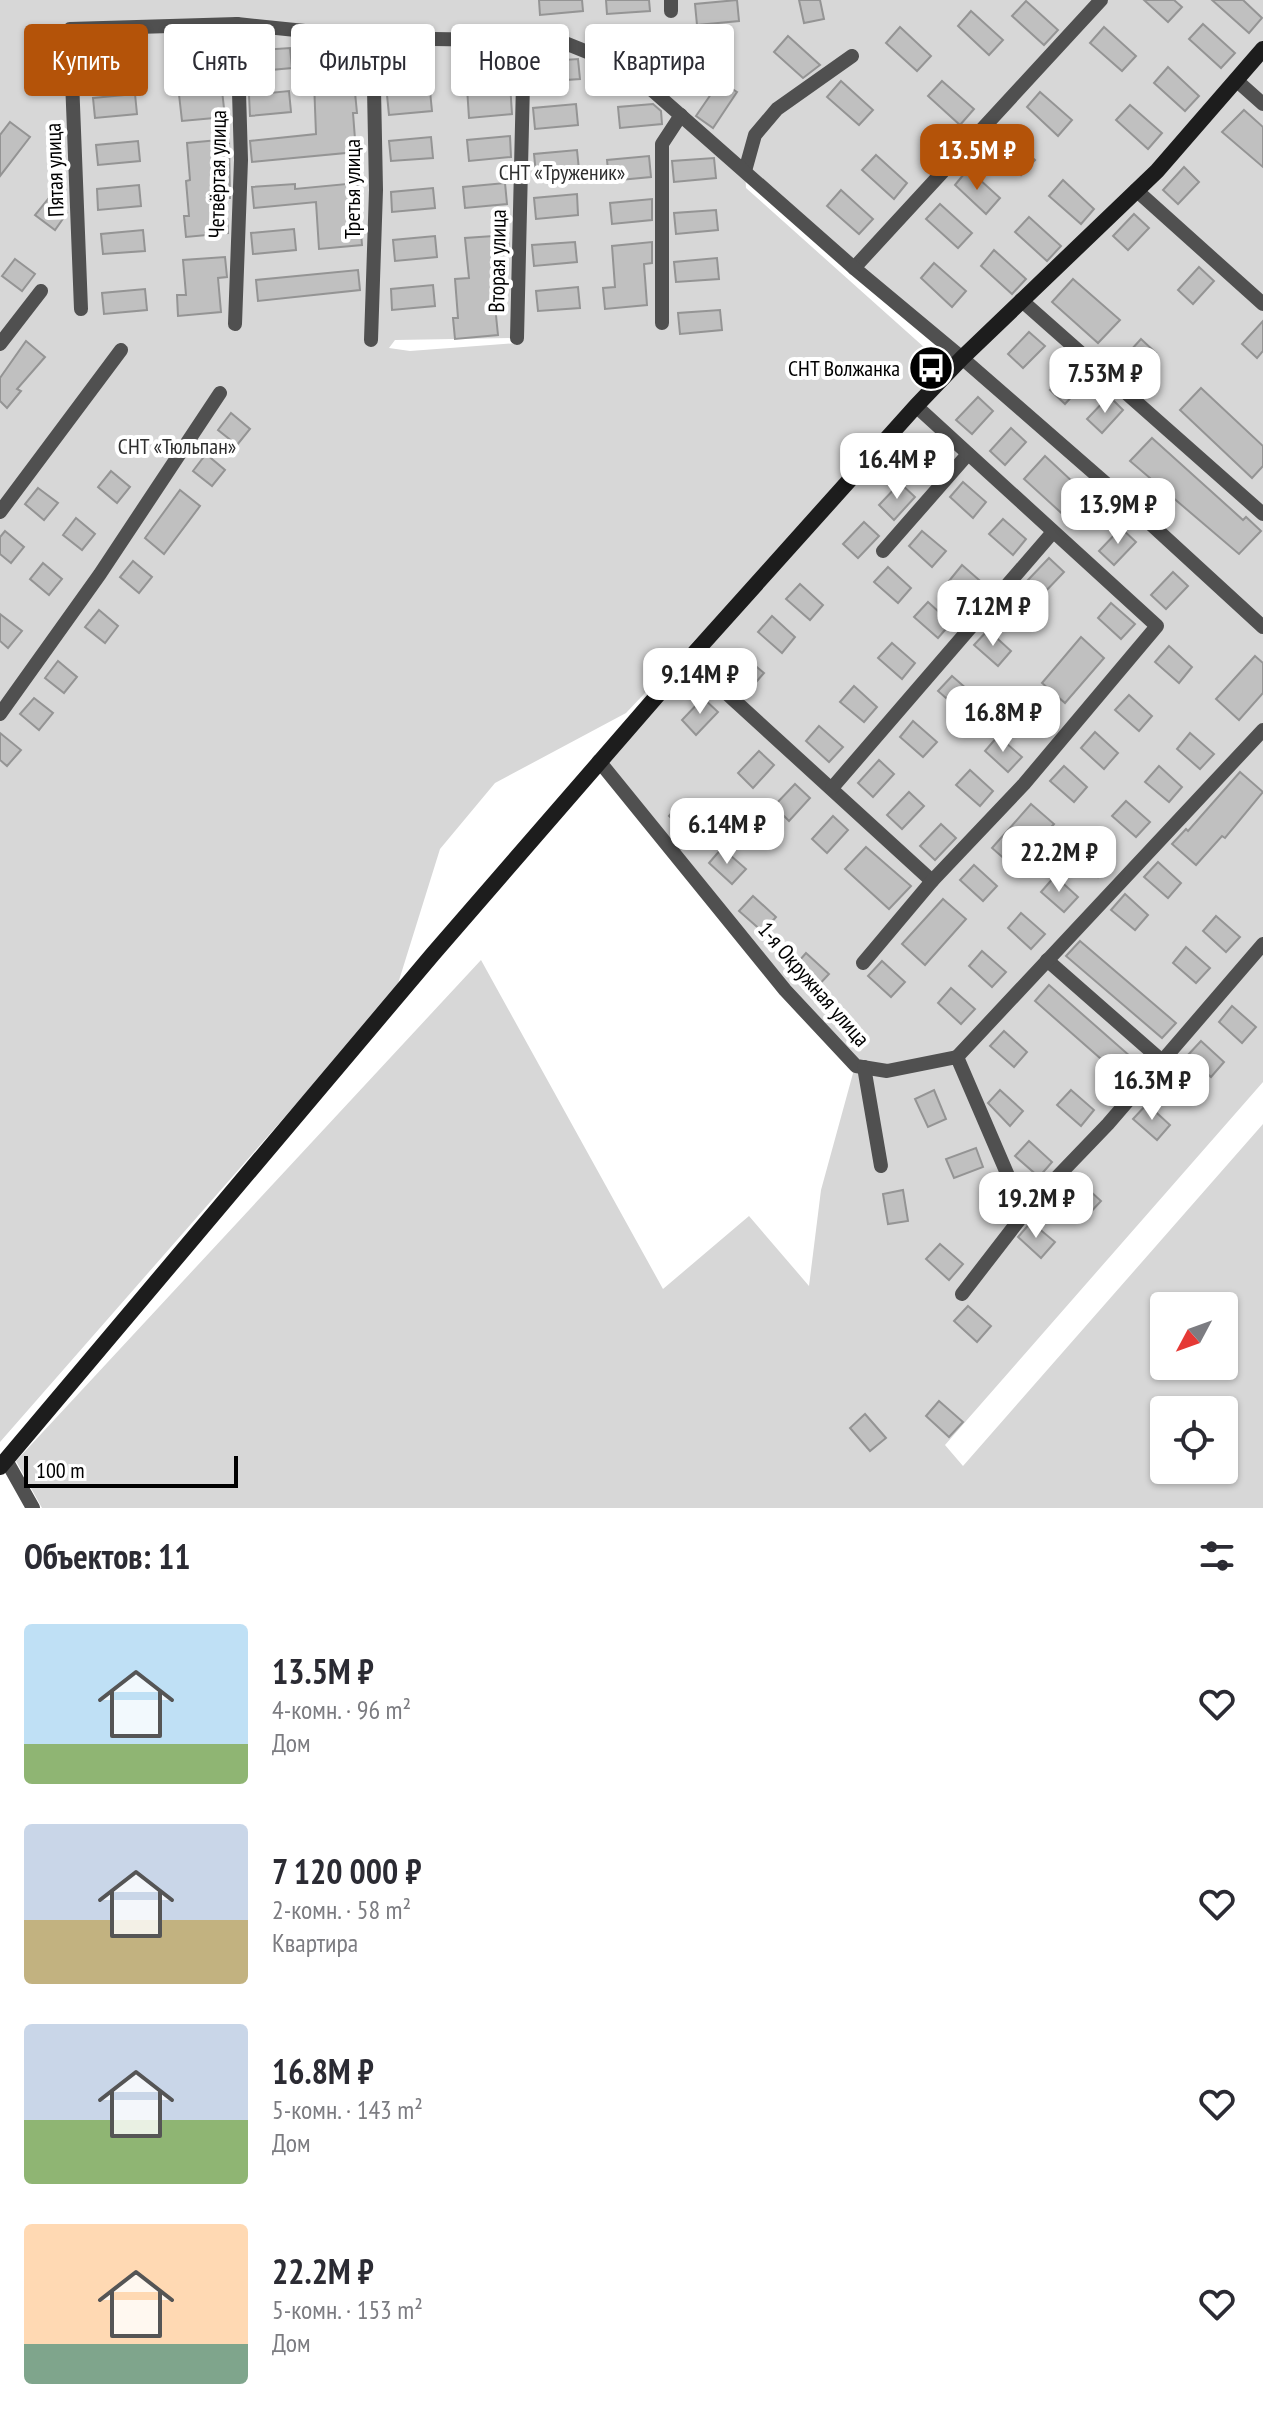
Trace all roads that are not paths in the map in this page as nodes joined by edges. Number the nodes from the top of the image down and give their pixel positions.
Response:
1 (1101, 0) edge
2 (164, 26) edge
3 (569, 45) edge
4 (1263, 49) edge
5 (852, 56) dead end
6 (1236, 80) junction
7 (239, 96) edge
8 (374, 96) edge
9 (523, 96) edge
10 (1263, 104) edge
11 (681, 115) junction
12 (745, 171) junction
13 (1136, 190) junction
14 (854, 268) junction
15 (41, 291) dead end
16 (1021, 300) junction
17 (1263, 304) edge
18 (81, 309) dead end
19 (662, 323) dead end
20 (235, 324) dead end
21 (517, 338) dead end
22 (371, 340) dead end
23 (0, 344) edge
24 (121, 350) dead end
25 (962, 358) junction
26 (220, 393) dead end
27 (916, 406) junction
28 (968, 454) junction
29 (0, 512) edge
30 (1263, 514) edge
31 (1053, 532) junction
32 (883, 551) dead end
33 (1263, 627) edge
34 (689, 659) junction
35 (0, 714) edge
36 (1263, 730) edge
37 (599, 761) junction
38 (832, 788) junction
39 (932, 881) junction
40 (1263, 944) edge
41 (1047, 960) junction
42 (863, 963) dead end
43 (957, 1057) junction
44 (1161, 1060) junction
45 (864, 1067) junction
46 (881, 1166) dead end
47 (1033, 1202) junction
48 (962, 1294) dead end
49 (3, 1463) edge
50 (33, 1508) edge

1 - 14 street
2 - 18 street, Пятая улица
3 - 11 street
4 - 6 street
5 - 12 street
6 - 10 street
6 - 13 street
7 - 20 street, Четвёртая улица
8 - 22 street, Третья улица
9 - 21 street, Вторая улица
11 - 12 street
11 - 19 street
12 - 14 street
13 - 16 street
13 - 17 street
14 - 25 street
15 - 23 street
16 - 25 street
16 - 30 street
24 - 29 street
25 - 27 street
25 - 33 street
26 - 35 street
27 - 28 street
27 - 34 street
28 - 31 street
28 - 32 street
31 - 38 street
31 - 39 street
34 - 37 street
34 - 38 street
36 - 41 street
37 - 45 street, 1-я Окружная улица
37 - 49 street
38 - 39 street
39 - 42 street
40 - 44 street
41 - 43 street
41 - 44 street
43 - 45 street, 1-я Окружная улица
43 - 47 street
44 - 47 street
45 - 46 street
47 - 48 street
49 - 50 street

